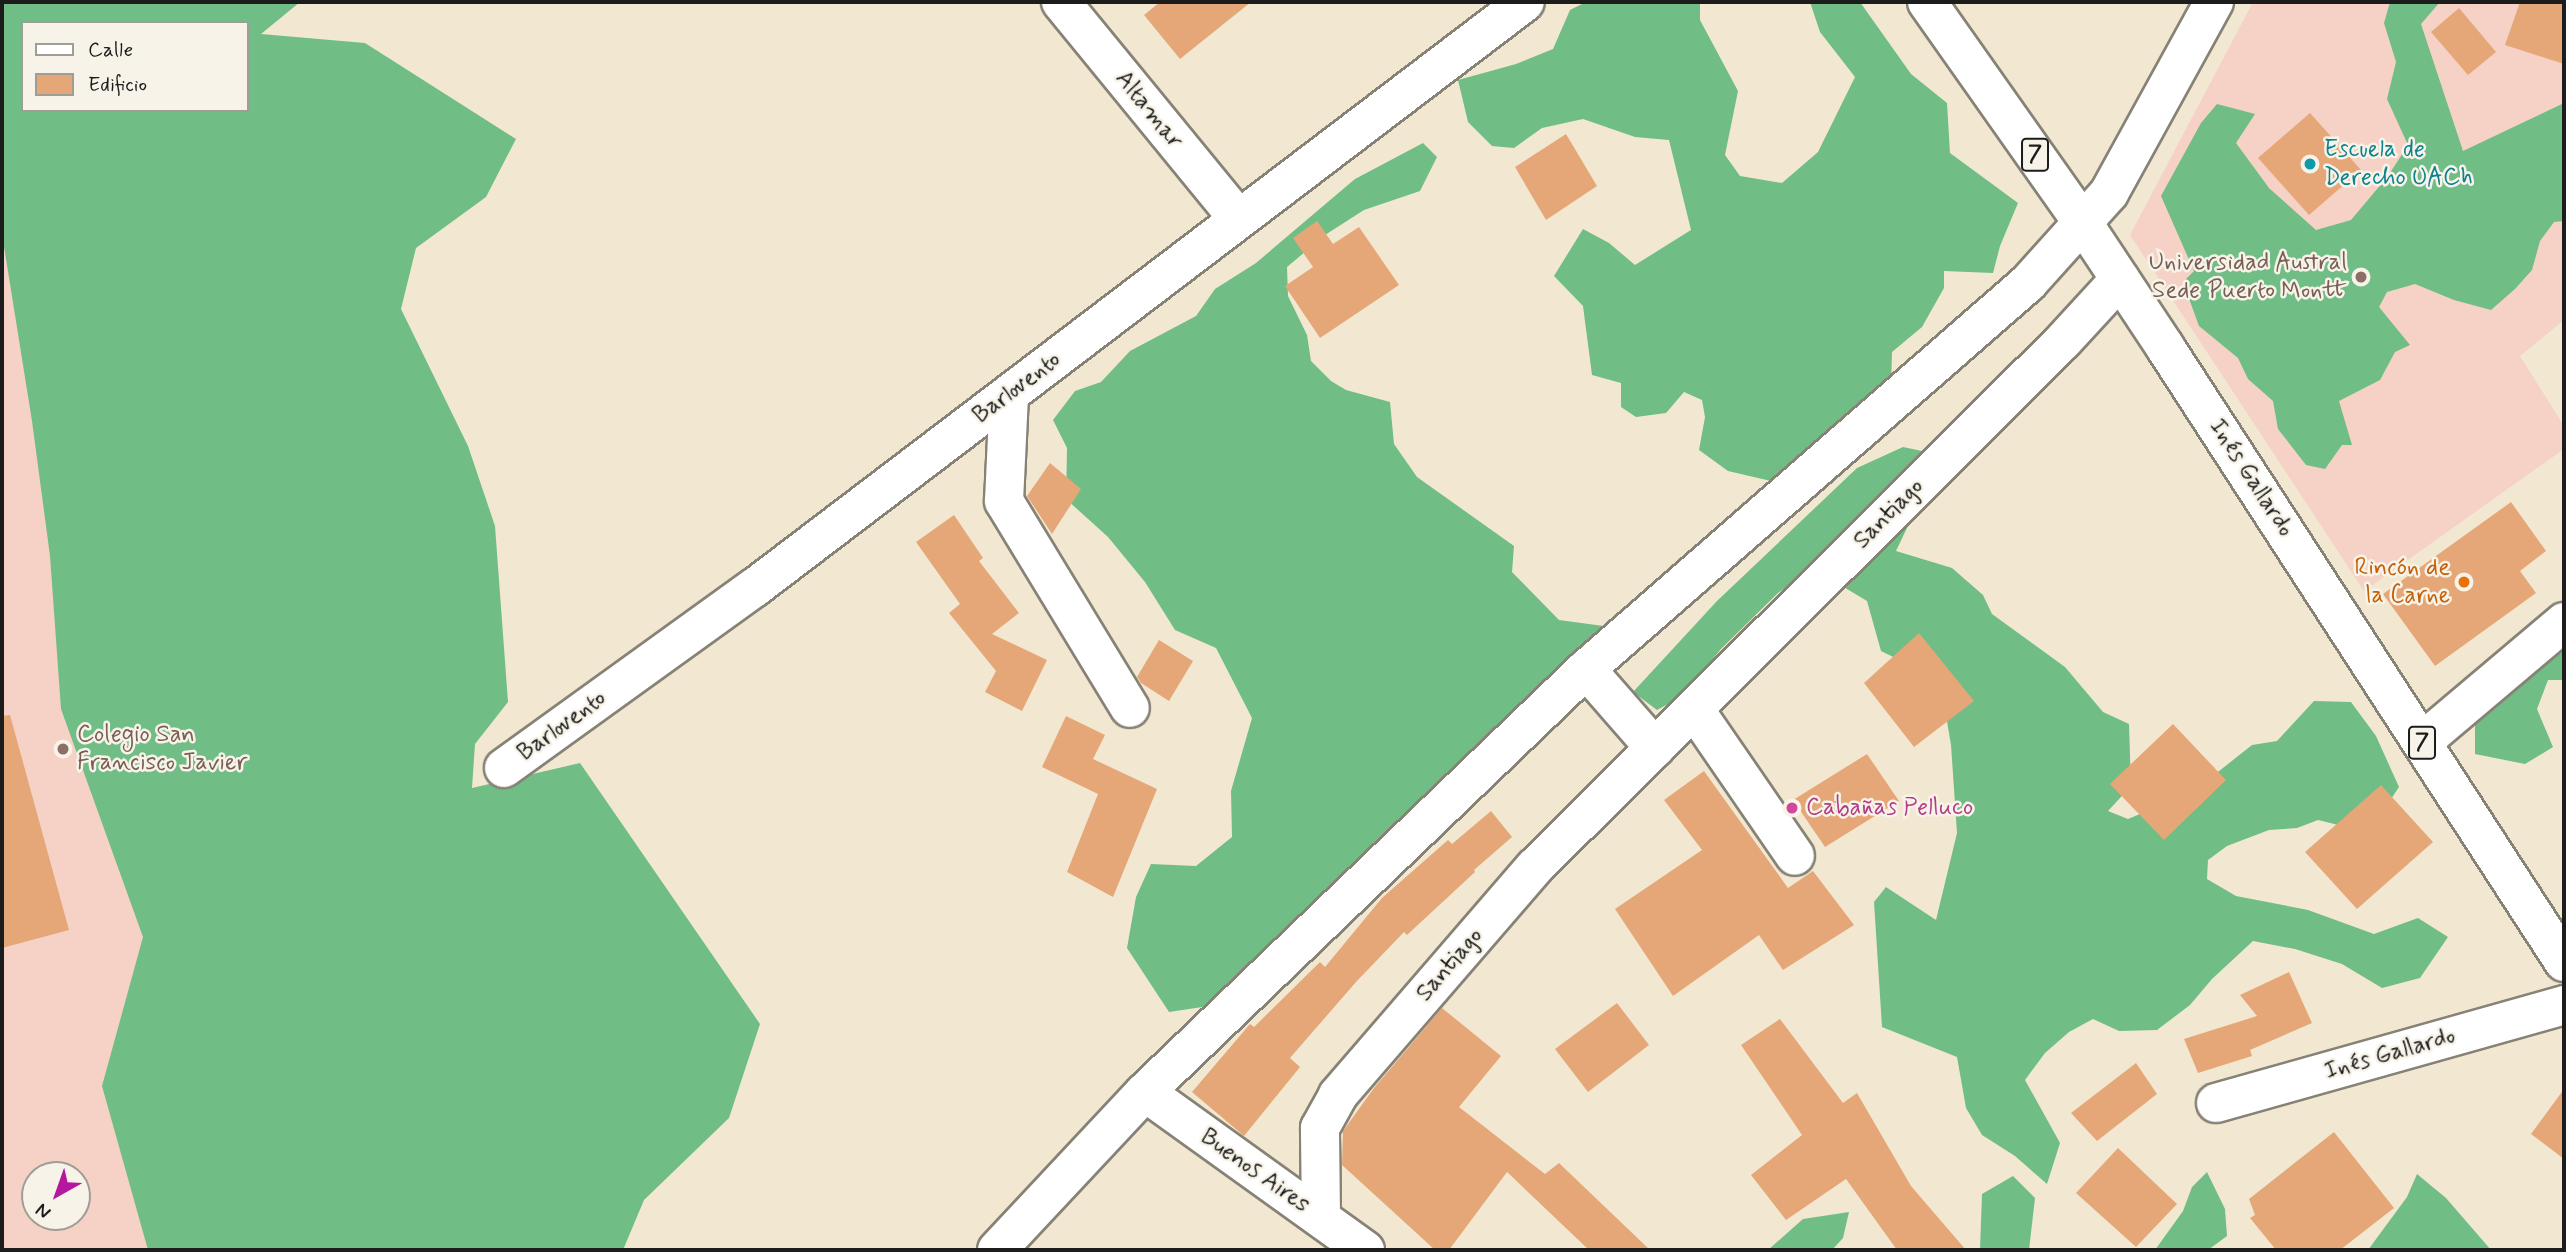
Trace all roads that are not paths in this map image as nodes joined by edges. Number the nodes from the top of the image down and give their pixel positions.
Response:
1 (1061, 2) edge
2 (1525, 2) edge
3 (1927, 2) edge
4 (2214, 2) edge
5 (1238, 218) junction
6 (2083, 223) junction
7 (2120, 279) junction
8 (1009, 395) junction
9 (2564, 622) edge
10 (1586, 669) junction
11 (1130, 708) dead end
12 (1694, 709) junction
13 (2422, 742) junction
14 (1655, 748) junction
15 (504, 768) dead end
16 (1795, 856) dead end
17 (2561, 949) edge
18 (2564, 1004) edge
19 (1145, 1092) junction
20 (2216, 1103) dead end
21 (1321, 1216) junction
22 (997, 1250) edge
23 (1365, 1250) edge

1 - 5 main road, Altamar
2 - 5 main road, Barlovento
3 - 6 main road, Inés Gallardo / 7
4 - 6 main road
5 - 8 main road, Barlovento
6 - 7 main road, Inés Gallardo / 7
6 - 10 main road
7 - 12 main road, Santiago
7 - 13 main road, Inés Gallardo / 7
8 - 11 main road
8 - 15 main road, Barlovento
9 - 13 main road
10 - 14 main road
10 - 19 main road
12 - 14 main road, Santiago
12 - 16 main road
13 - 17 main road, Inés Gallardo / 7
14 - 21 main road, Santiago
18 - 20 main road, Inés Gallardo
19 - 21 main road, Buenos Aires
19 - 22 main road
21 - 23 main road, Buenos Aires

